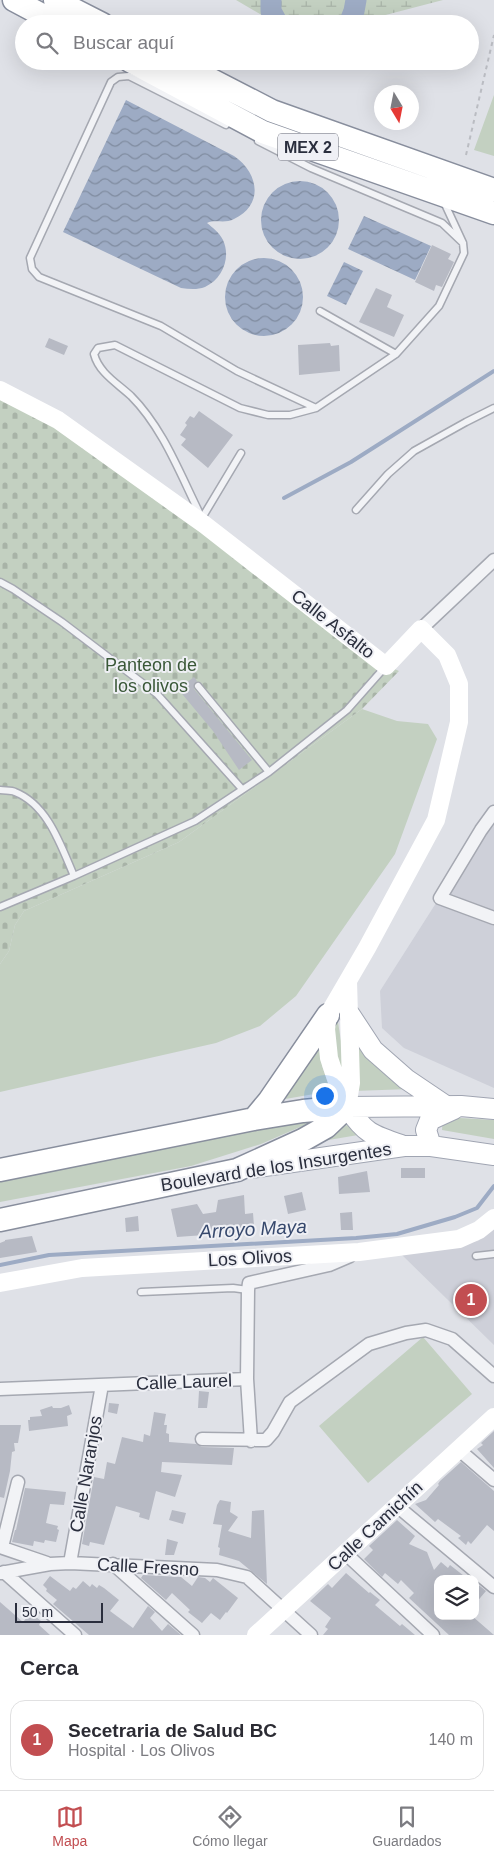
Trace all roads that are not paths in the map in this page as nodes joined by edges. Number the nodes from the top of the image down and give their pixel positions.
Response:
1 (14, 0) edge
2 (55, 0) edge
3 (42, 15) edge
4 (84, 15) edge
5 (147, 70) edge
6 (192, 70) edge
7 (236, 130) dead end
8 (252, 138) dead end
9 (494, 190) edge
10 (440, 194) junction
11 (494, 213) edge
12 (463, 243) junction
13 (320, 311) dead end
14 (396, 354) junction
15 (0, 390) edge
16 (316, 408) junction
17 (494, 408) edge
18 (241, 453) dead end
19 (356, 510) dead end
20 (203, 521) junction
21 (494, 560) edge
22 (0, 582) edge
23 (421, 629) junction
24 (386, 666) junction
25 (198, 686) dead end
26 (269, 772) junction
27 (242, 789) junction
28 (0, 790) edge
29 (494, 812) edge
30 (74, 876) junction
31 (0, 906) edge
32 (494, 918) edge
33 (348, 980) junction
34 (328, 1015) junction
35 (350, 1015) junction
36 (453, 1106) junction
37 (347, 1107) junction
38 (494, 1109) edge
39 (254, 1119) junction
40 (404, 1146) junction
41 (431, 1146) junction
42 (494, 1154) edge
43 (0, 1170) edge
44 (237, 1170) junction
45 (494, 1218) edge
46 (0, 1220) edge
47 (359, 1252) junction
48 (494, 1254) edge
49 (476, 1256) dead end
50 (0, 1283) edge
51 (248, 1290) junction
52 (141, 1292) dead end
53 (494, 1376) edge
54 (247, 1379) junction
55 (102, 1385) junction
56 (0, 1389) edge
57 (494, 1417) edge
58 (202, 1438) dead end
59 (250, 1440) junction
60 (458, 1449) junction
61 (494, 1480) edge
62 (18, 1482) dead end
63 (396, 1506) junction
64 (1, 1547) edge
65 (345, 1553) junction
66 (70, 1563) junction
67 (50, 1564) junction
68 (113, 1564) junction
69 (2, 1572) edge
70 (494, 1587) edge
71 (283, 1611) junction
72 (75, 1635) edge
73 (193, 1635) edge
74 (256, 1635) edge
75 (311, 1635) edge
76 (433, 1635) edge

1 - 3 highway
2 - 4 highway
5 - 10 highway, MEX 2
6 - 9 highway, MEX 2
7 - 16 lane
8 - 12 lane
10 - 11 highway, MEX 2
10 - 12 lane
12 - 14 lane
13 - 14 lane
14 - 16 lane
15 - 20 street, Calle Asfalto
16 - 20 lane
17 - 19 lane
18 - 20 lane
20 - 24 street, Calle Asfalto
21 - 23 street
22 - 27 lane
23 - 24 street
23 - 33 street
24 - 26 lane, Calle Asfalto
25 - 26 lane
26 - 27 lane, Calle Asfalto
27 - 30 lane, Calle Asfalto
28 - 30 lane
29 - 32 street
30 - 31 lane, Calle Asfalto
33 - 34 street
33 - 35 street
34 - 37 street
34 - 39 highway
35 - 36 main road
35 - 37 street
36 - 37 main road
36 - 38 main road
36 - 41 main road
37 - 39 highway
37 - 40 main road
37 - 44 highway
39 - 43 highway
40 - 41 main road, Boulevard de los Insurgentes
40 - 44 main road, Boulevard de los Insurgentes
41 - 42 main road, Boulevard de los Insurgentes
44 - 46 highway, Boulevard de los Insurgentes
45 - 47 street, Los Olivos
47 - 50 street, Los Olivos
47 - 51 street
48 - 49 lane
51 - 52 lane
51 - 54 street, Calle Laurel
53 - 59 street
54 - 55 street, Calle Laurel
54 - 59 street
55 - 56 street, Calle Laurel
55 - 66 street, Calle Naranjos
57 - 60 street, Calle Camichín
58 - 59 street
60 - 61 street
60 - 63 street, Calle Camichín
62 - 64 street
63 - 65 street, Calle Camichín
63 - 70 street
64 - 67 street
65 - 71 street, Calle Camichín
65 - 76 street
66 - 67 street, Calle Fresno
66 - 68 street, Calle Fresno
67 - 69 street, Calle Fresno
68 - 71 street, Calle Fresno
68 - 73 street
69 - 72 street
71 - 74 street, Calle Camichín
71 - 75 street, Calle Fresno

